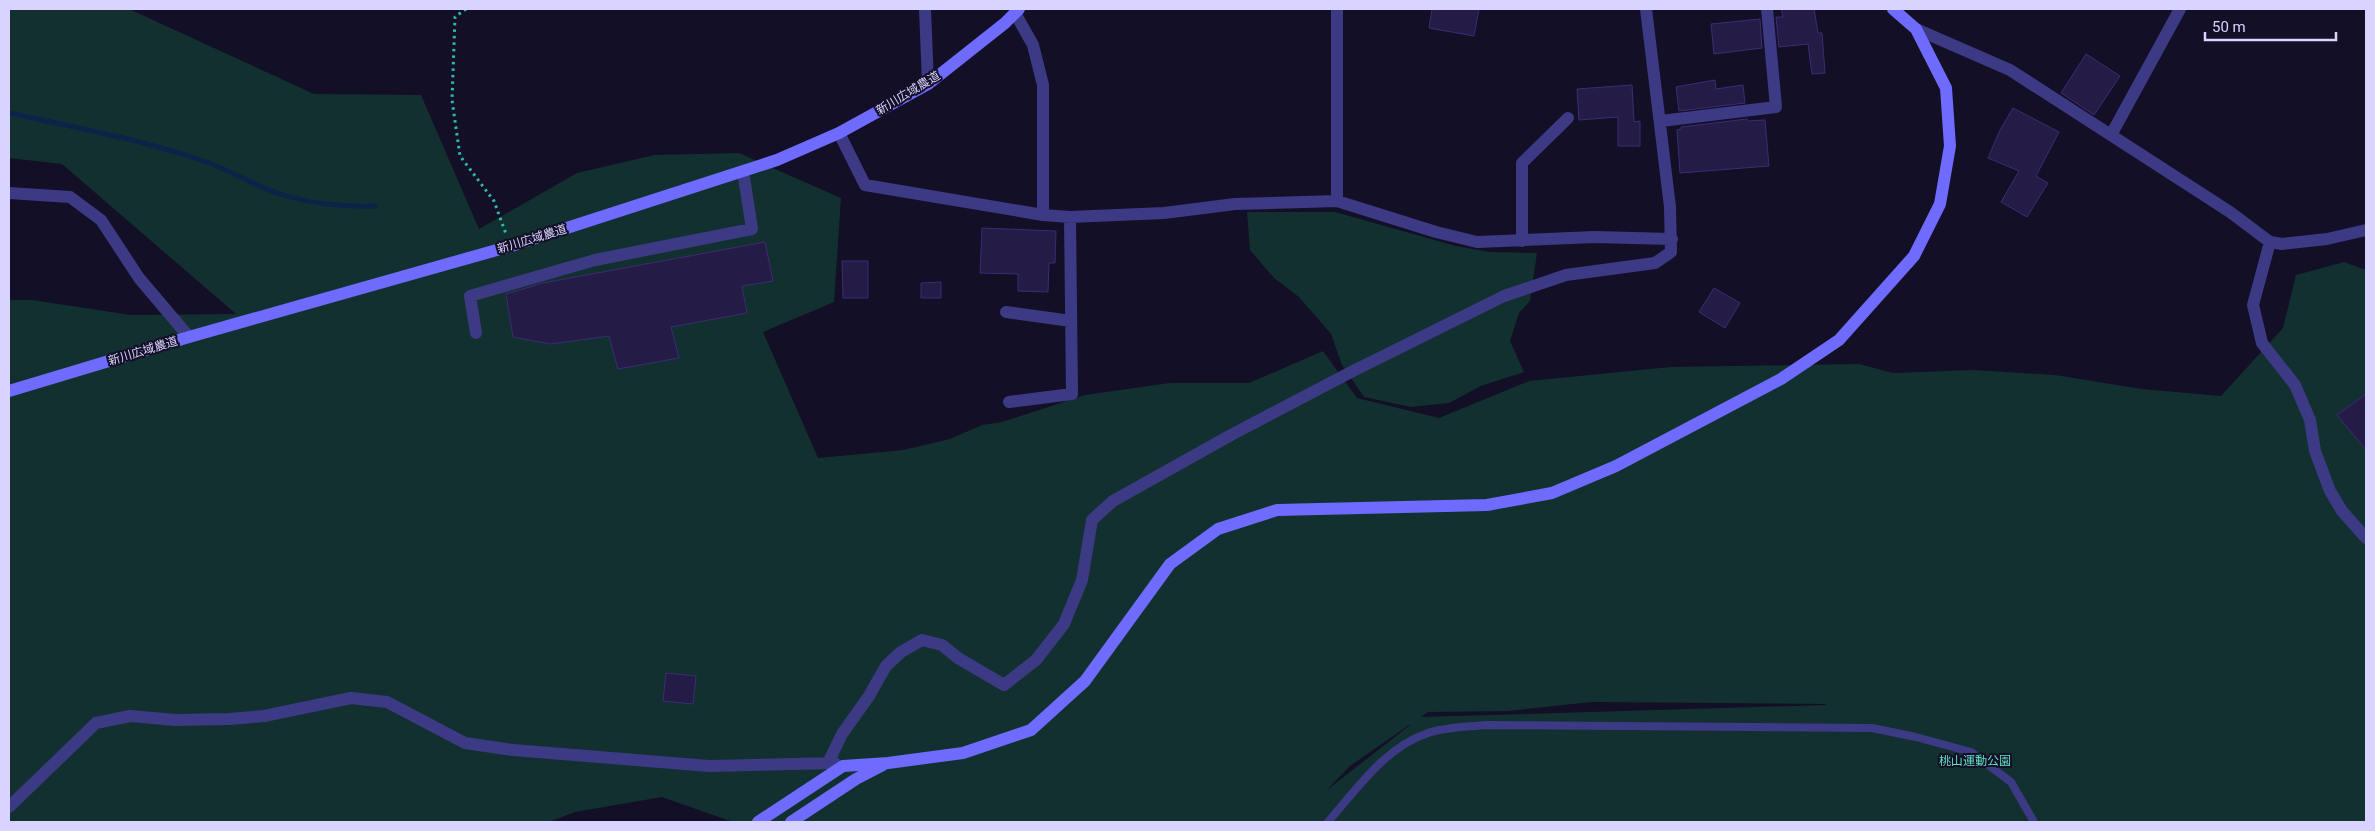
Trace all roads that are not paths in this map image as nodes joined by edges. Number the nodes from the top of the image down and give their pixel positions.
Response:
1 (925, 9) edge
2 (1336, 9) edge
3 (1646, 9) edge
4 (1767, 9) edge
5 (1893, 9) edge
6 (2180, 9) edge
7 (1017, 11) edge
8 (1916, 29) junction
9 (928, 84) junction
10 (1568, 118) dead end
11 (1661, 120) junction
12 (839, 134) junction
13 (2111, 135) junction
14 (743, 171) junction
15 (9, 193) edge
16 (1337, 201) junction
17 (1043, 215) junction
18 (1070, 217) junction
19 (2366, 230) edge
20 (1672, 239) junction
21 (1522, 241) junction
22 (2270, 242) junction
23 (1006, 312) dead end
24 (1072, 321) junction
25 (476, 332) dead end
26 (189, 337) junction
27 (9, 391) edge
28 (1009, 402) dead end
29 (2366, 538) edge
30 (828, 762) junction
31 (888, 763) junction
32 (9, 807) edge
33 (758, 822) edge
34 (791, 822) edge
35 (1328, 822) edge
36 (2034, 822) edge

1 - 9 street
2 - 16 street
3 - 11 street
4 - 11 street
5 - 8 street
6 - 13 street
7 - 9 street, 新川広域農道
7 - 17 street
8 - 13 street
8 - 31 street
9 - 12 street, 新川広域農道
10 - 21 street
11 - 20 street
12 - 14 street, 新川広域農道
12 - 17 street
13 - 22 street
14 - 25 street
14 - 26 street, 新川広域農道
15 - 26 street
16 - 18 street
16 - 21 street
17 - 18 street
18 - 24 street
19 - 22 street
20 - 21 street
20 - 30 street
22 - 29 street
23 - 24 street
24 - 28 street
26 - 27 street, 新川広域農道
30 - 31 street
30 - 32 street
31 - 33 street
31 - 34 street
35 - 36 lane

